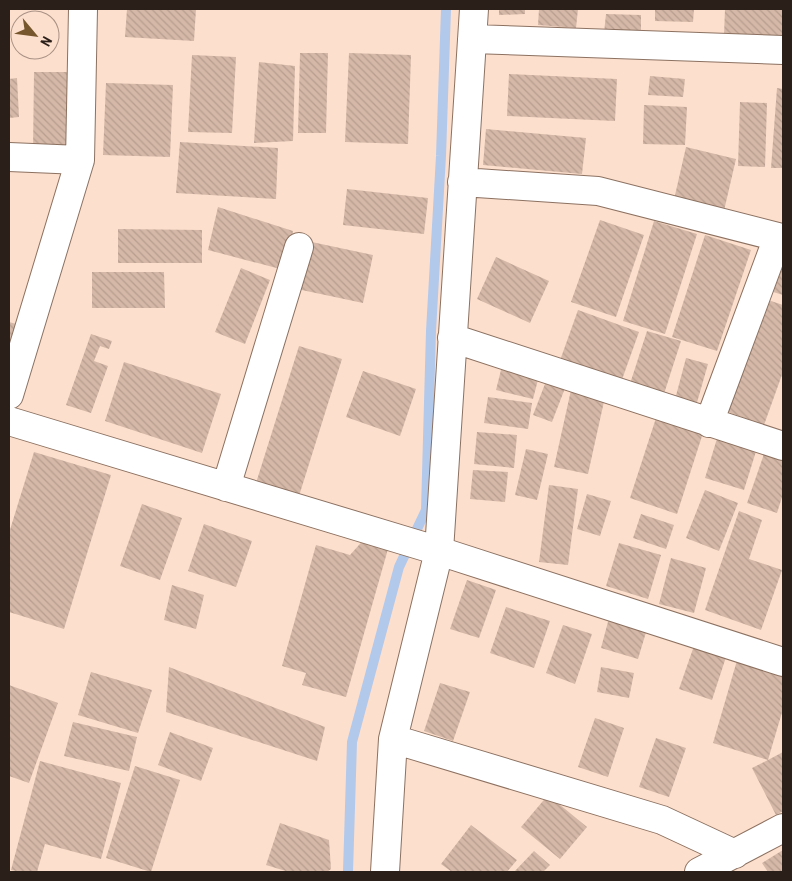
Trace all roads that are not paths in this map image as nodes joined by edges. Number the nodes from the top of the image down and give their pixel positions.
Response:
1 (83, 9) edge
2 (474, 9) edge
3 (472, 38) junction
4 (783, 50) edge
5 (9, 157) edge
6 (80, 160) junction
7 (462, 182) junction
8 (299, 247) dead end
9 (452, 338) junction
10 (9, 395) edge
11 (9, 421) edge
12 (709, 422) junction
13 (783, 446) edge
14 (226, 487) junction
15 (439, 551) junction
16 (783, 662) edge
17 (393, 739) junction
18 (783, 828) edge
19 (734, 854) junction
20 (385, 872) edge
21 (699, 872) edge

1 - 6 street
2 - 3 street
3 - 4 street
3 - 7 street
5 - 6 street
6 - 10 street
7 - 9 street
7 - 12 street
8 - 14 street
9 - 12 street
9 - 15 street
11 - 14 street
12 - 13 street
14 - 15 street
15 - 16 street
15 - 17 street
17 - 19 street
17 - 20 street
18 - 19 street
19 - 21 street

